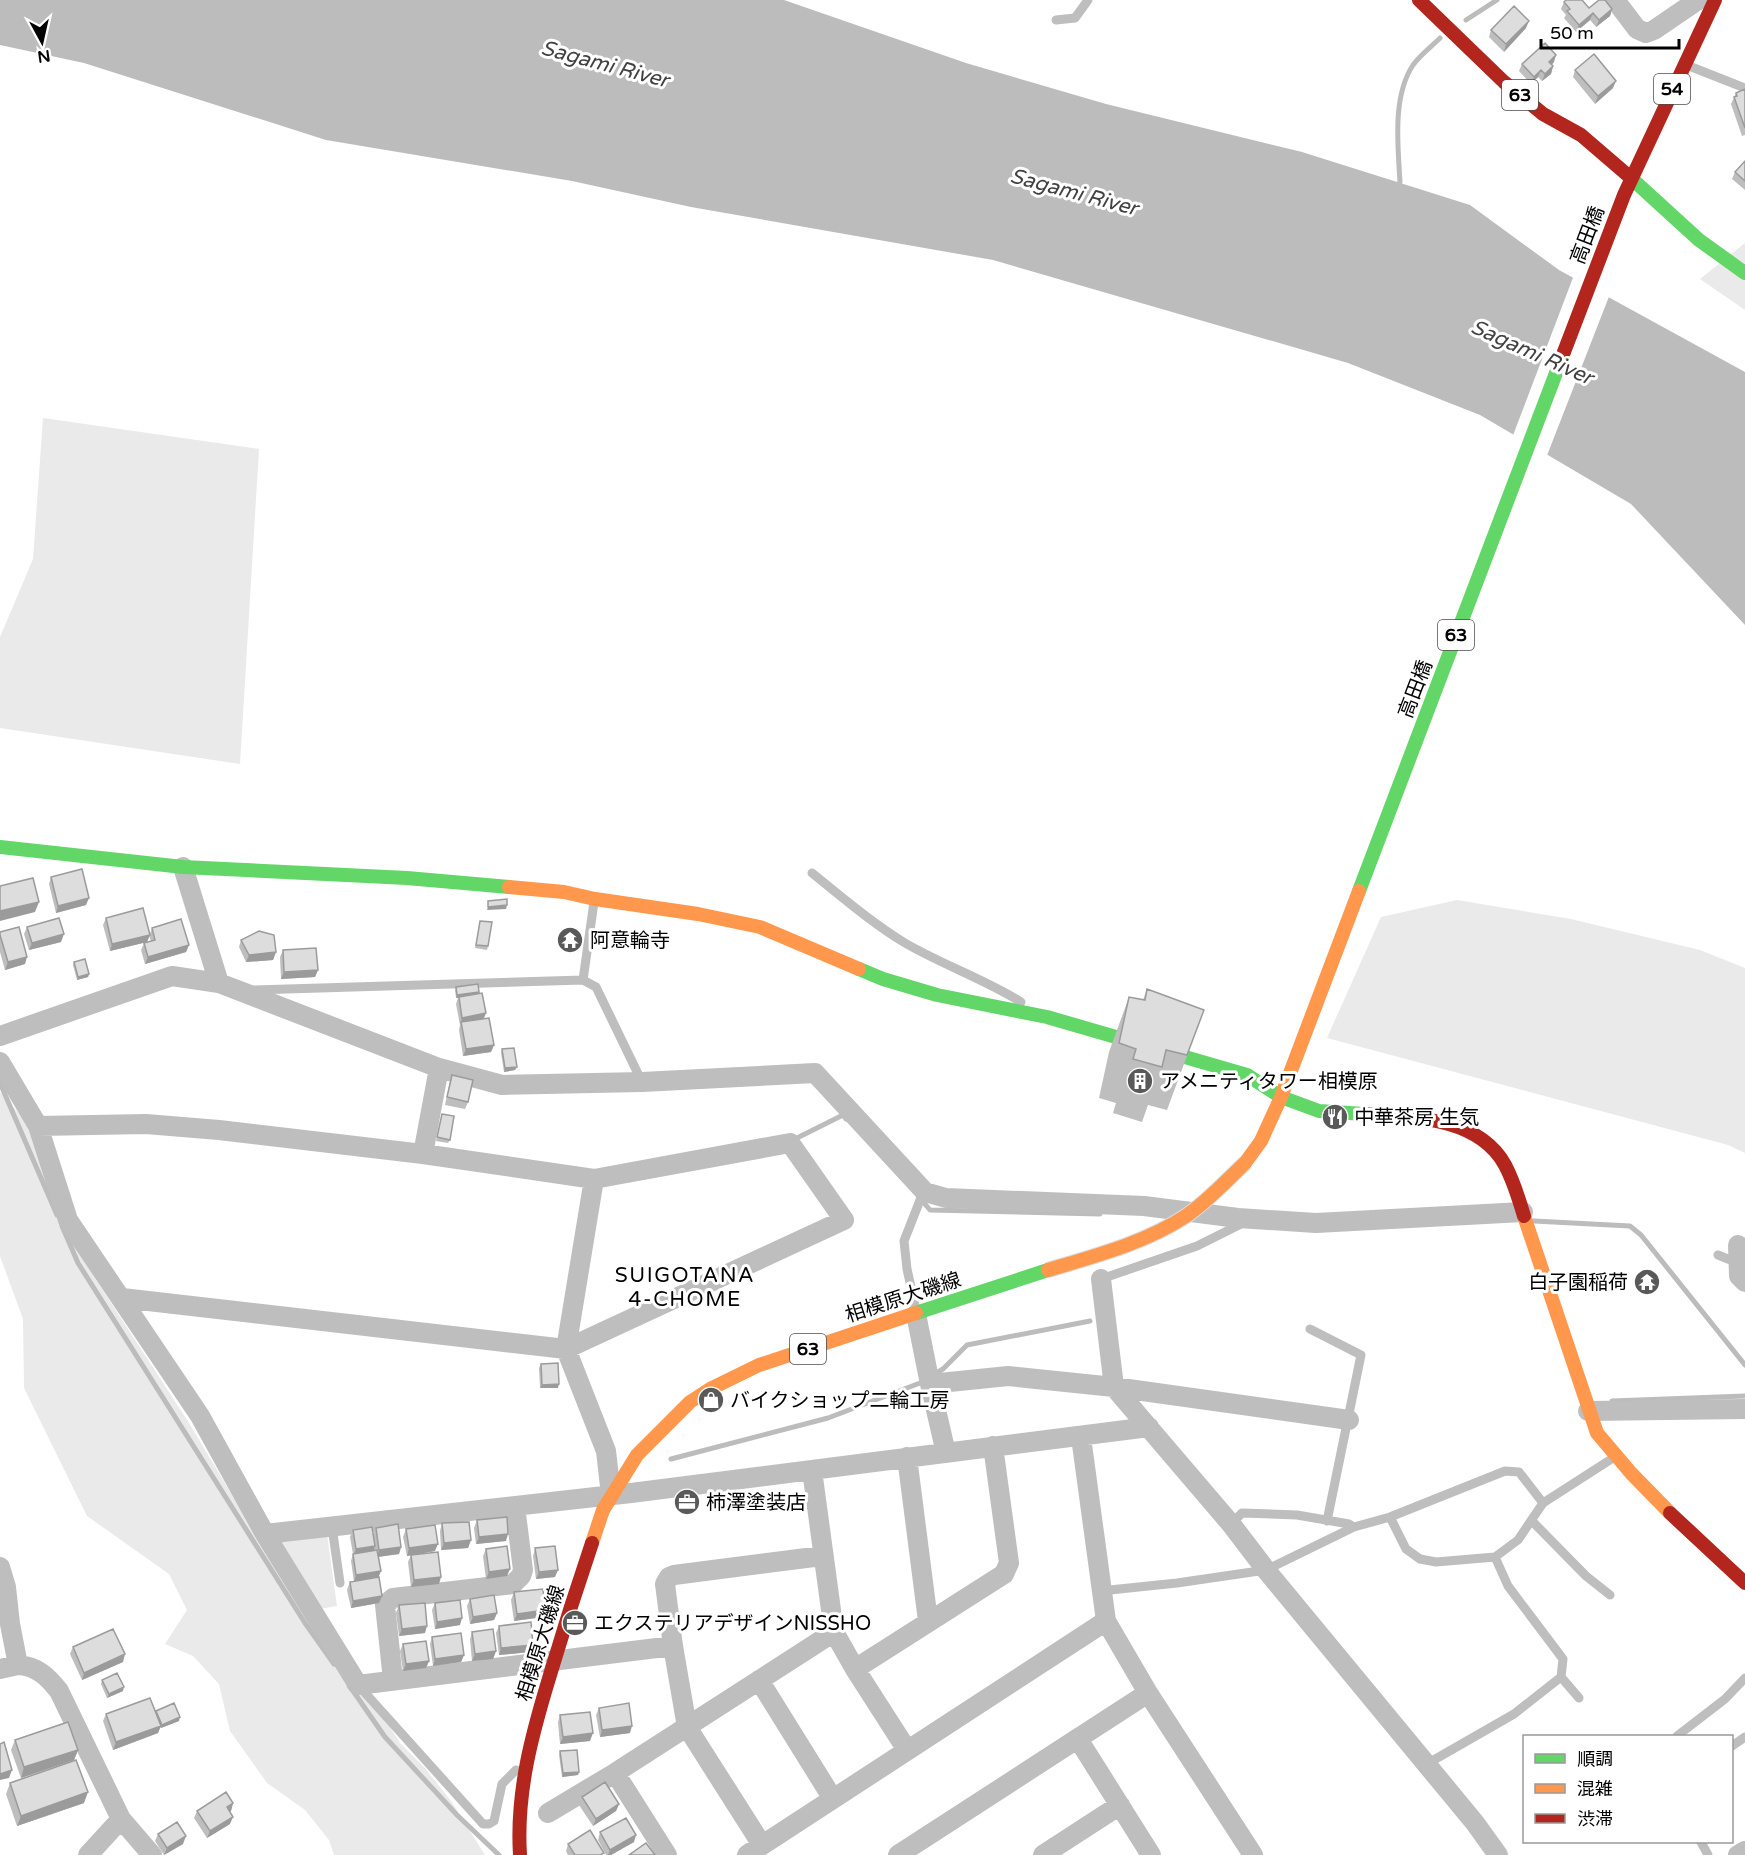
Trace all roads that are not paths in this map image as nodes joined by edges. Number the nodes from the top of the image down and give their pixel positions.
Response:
1 (1088, 0) edge
2 (1419, 0) edge
3 (1615, 0) edge
4 (1698, 0) edge
5 (1715, 0) edge
6 (1056, 20) dead end
7 (1684, 64) junction
8 (1745, 88) edge
9 (1631, 178) junction
10 (1745, 273) edge
11 (0, 848) edge
12 (183, 867) junction
13 (812, 873) dead end
14 (595, 899) junction
15 (584, 980) junction
16 (219, 983) junction
17 (240, 990) junction
18 (1047, 1017) junction
19 (0, 1036) edge
20 (0, 1062) edge
21 (440, 1068) junction
22 (642, 1082) junction
23 (1281, 1097) junction
24 (38, 1126) junction
25 (423, 1154) junction
26 (594, 1179) junction
27 (921, 1199) junction
28 (1523, 1212) junction
29 (1251, 1219) junction
30 (1738, 1254) joint
31 (1718, 1255) dead end
32 (1101, 1279) joint
33 (1745, 1282) edge
34 (122, 1298) junction
35 (916, 1314) junction
36 (1310, 1329) dead end
37 (566, 1349) junction
38 (930, 1384) junction
39 (1114, 1387) junction
40 (1745, 1409) edge
41 (1588, 1411) junction
42 (1349, 1420) junction
43 (1149, 1427) junction
44 (1081, 1437) junction
45 (993, 1446) junction
46 (946, 1453) junction
47 (1615, 1456) junction
48 (907, 1457) junction
49 (812, 1470) junction
50 (611, 1495) junction
51 (1543, 1503) junction
52 (514, 1506) junction
53 (1390, 1517) junction
54 (1327, 1521) junction
55 (1532, 1521) junction
56 (1231, 1524) junction
57 (332, 1527) junction
58 (1354, 1527) junction
59 (265, 1534) junction
60 (822, 1556) junction
61 (1495, 1557) junction
62 (0, 1567) edge
63 (1266, 1570) junction
64 (340, 1583) dead end
65 (1745, 1583) edge
66 (1100, 1591) junction
67 (1610, 1595) dead end
68 (928, 1621) junction
69 (1106, 1621) junction
70 (834, 1632) junction
71 (673, 1646) junction
72 (554, 1662) junction
73 (9, 1667) edge
74 (855, 1669) junction
75 (1561, 1677) junction
76 (1745, 1678) edge
77 (393, 1680) junction
78 (759, 1680) junction
79 (357, 1684) junction
80 (1148, 1693) junction
81 (1579, 1698) dead end
82 (687, 1727) junction
83 (1680, 1735) edge
84 (1078, 1739) junction
85 (907, 1750) junction
86 (524, 1762) junction
87 (1425, 1765) junction
88 (615, 1773) junction
89 (833, 1799) junction
90 (1120, 1805) junction
91 (548, 1813) dead end
92 (121, 1819) junction
93 (754, 1850) edge
94 (1745, 1851) edge
95 (88, 1855) edge
96 (152, 1855) edge
97 (520, 1855) edge
98 (668, 1855) edge
99 (897, 1855) edge
100 (1043, 1855) edge
101 (1151, 1855) edge
102 (1253, 1855) edge
103 (1498, 1855) edge
104 (1738, 1855) edge

1 - 6 lane
2 - 9 main road, 63
3 - 4 street
5 - 7 main road, 54
7 - 8 lane
7 - 9 main road, 54
9 - 10 main road
9 - 23 main road, 高田橋 / 63
11 - 12 main road
12 - 14 main road
12 - 16 street
13 - 18 lane
14 - 15 lane
14 - 18 main road
15 - 17 lane
15 - 22 lane
16 - 17 street
16 - 19 street
17 - 21 street
18 - 23 main road
20 - 24 street
21 - 22 street
21 - 25 street
22 - 27 street
23 - 28 main road
23 - 35 main road, 相模原大磯線 / 63, bridge
24 - 25 street
24 - 34 street
25 - 26 street
26 - 37 street
26 - 37 street
27 - 29 street
27 - 35 lane
28 - 29 street
28 - 41 main road
29 - 32 lane
30 - 31 lane
30 - 33 street
32 - 39 street
34 - 37 street
34 - 59 street
35 - 38 street
35 - 50 main road, 相模原大磯線 / 63
36 - 42 lane
37 - 50 street
38 - 39 street
38 - 46 street
39 - 42 street
39 - 43 street
40 - 41 street
41 - 47 main road
42 - 54 lane
43 - 44 street
43 - 56 street
44 - 45 street
44 - 66 street
45 - 46 street
45 - 68 street
46 - 48 street
47 - 51 lane
47 - 65 main road
48 - 49 street
48 - 68 street
49 - 50 street
49 - 60 street
50 - 52 street
50 - 72 main road, 相模原大磯線 / 63
51 - 53 lane
51 - 55 lane
52 - 57 street
52 - 77 street
53 - 58 lane
53 - 61 lane
54 - 56 lane
54 - 58 lane
55 - 61 lane
55 - 67 lane
56 - 63 street
57 - 59 street
57 - 64 lane
58 - 63 lane
59 - 79 street
60 - 70 street
60 - 71 street
61 - 75 lane
62 - 73 street
63 - 66 lane
63 - 87 street
66 - 69 street
68 - 74 street
69 - 80 street
69 - 85 street
70 - 74 street
70 - 78 street
71 - 72 street
71 - 82 street
72 - 77 street
72 - 86 main road, 相模原大磯線 / 63
73 - 92 street
74 - 85 street
75 - 81 lane
75 - 87 lane
76 - 83 lane
77 - 79 street
78 - 82 street
78 - 89 street
79 - 86 lane
80 - 84 street
80 - 102 street
82 - 88 street
82 - 93 street
84 - 90 street
84 - 99 street
85 - 89 street
86 - 97 main road, 相模原大磯線 / 63
87 - 103 street
88 - 91 street
88 - 98 street
89 - 93 street
90 - 100 street
90 - 101 street
92 - 95 street
92 - 96 street
94 - 104 street

